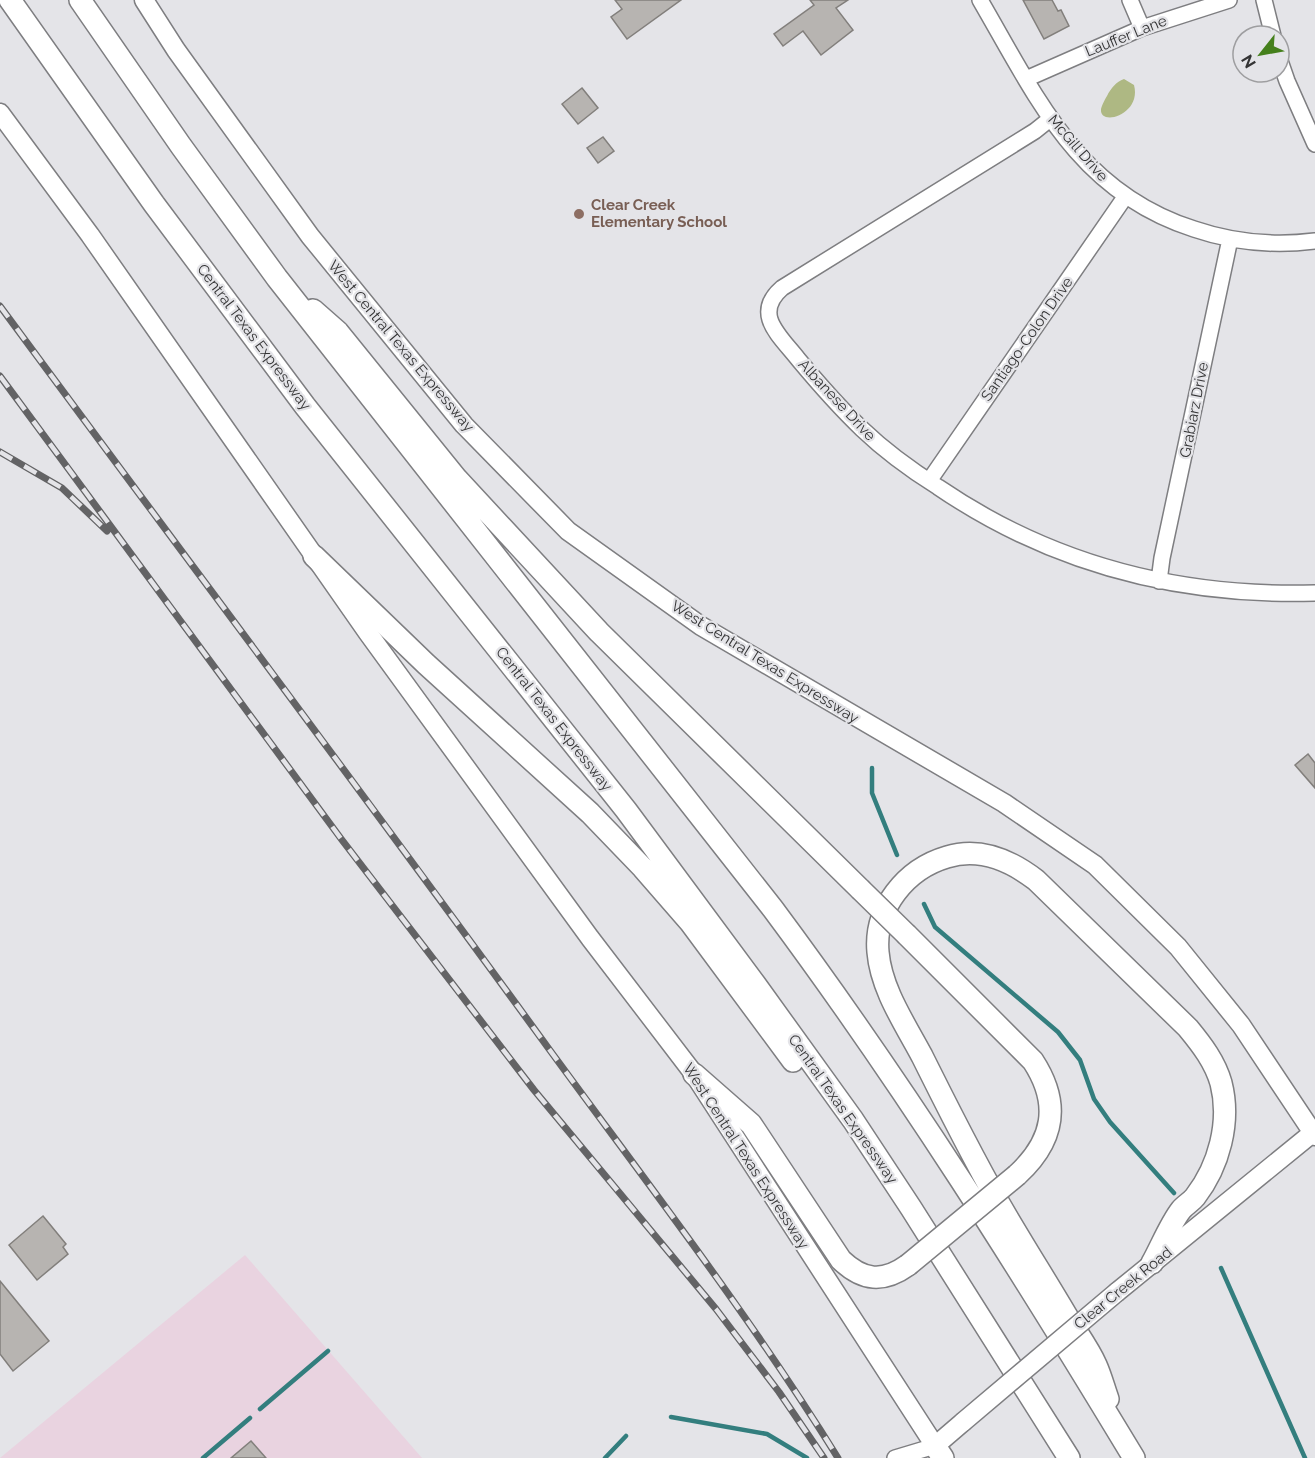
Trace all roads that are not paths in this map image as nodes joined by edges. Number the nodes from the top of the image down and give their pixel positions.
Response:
1 (10, 0) edge
2 (80, 0) edge
3 (144, 0) edge
4 (980, 0) edge
5 (1130, 0) edge
6 (1229, 0) edge
7 (1264, 0) edge
8 (1270, 24) edge
9 (1142, 28) junction
10 (1026, 79) junction
11 (1288, 84) edge
12 (1050, 119) junction
13 (3, 120) edge
14 (1315, 144) edge
15 (1125, 196) junction
16 (1230, 239) junction
17 (1315, 241) edge
18 (277, 278) junction
19 (929, 482) junction
20 (314, 556) junction
21 (1159, 581) junction
22 (1315, 593) edge
23 (694, 1074) junction
24 (853, 1120) junction
25 (1314, 1133) edge
26 (1152, 1263) junction
27 (1120, 1434) junction
28 (935, 1454) edge
29 (895, 1457) edge
30 (1069, 1458) edge
31 (1134, 1458) edge

1 - 24 highway, Central Texas Expressway
2 - 18 highway
3 - 25 main road, West Central Texas Expressway
4 - 10 street, McGill Drive
5 - 9 street
6 - 9 street, Lauffer Lane
7 - 8 street
9 - 10 street, Lauffer Lane
10 - 12 street, McGill Drive
11 - 14 street
12 - 15 street, McGill Drive
12 - 19 street, Albanese Drive
13 - 20 main road, West Central Texas Expressway
15 - 16 street, McGill Drive
15 - 19 street, Santiago-Colon Drive
16 - 17 street, McGill Drive
16 - 21 street, Grabiarz Drive
18 - 23 highway, bridge
18 - 27 highway
19 - 21 street, Albanese Drive
20 - 23 main road, West Central Texas Expressway
20 - 24 highway
21 - 22 street, Albanese Drive
23 - 28 main road, West Central Texas Expressway
24 - 30 highway, Central Texas Expressway
25 - 26 main road, Clear Creek Road
26 - 27 highway
26 - 28 main road, Clear Creek Road, bridge
27 - 31 highway
28 - 29 street

